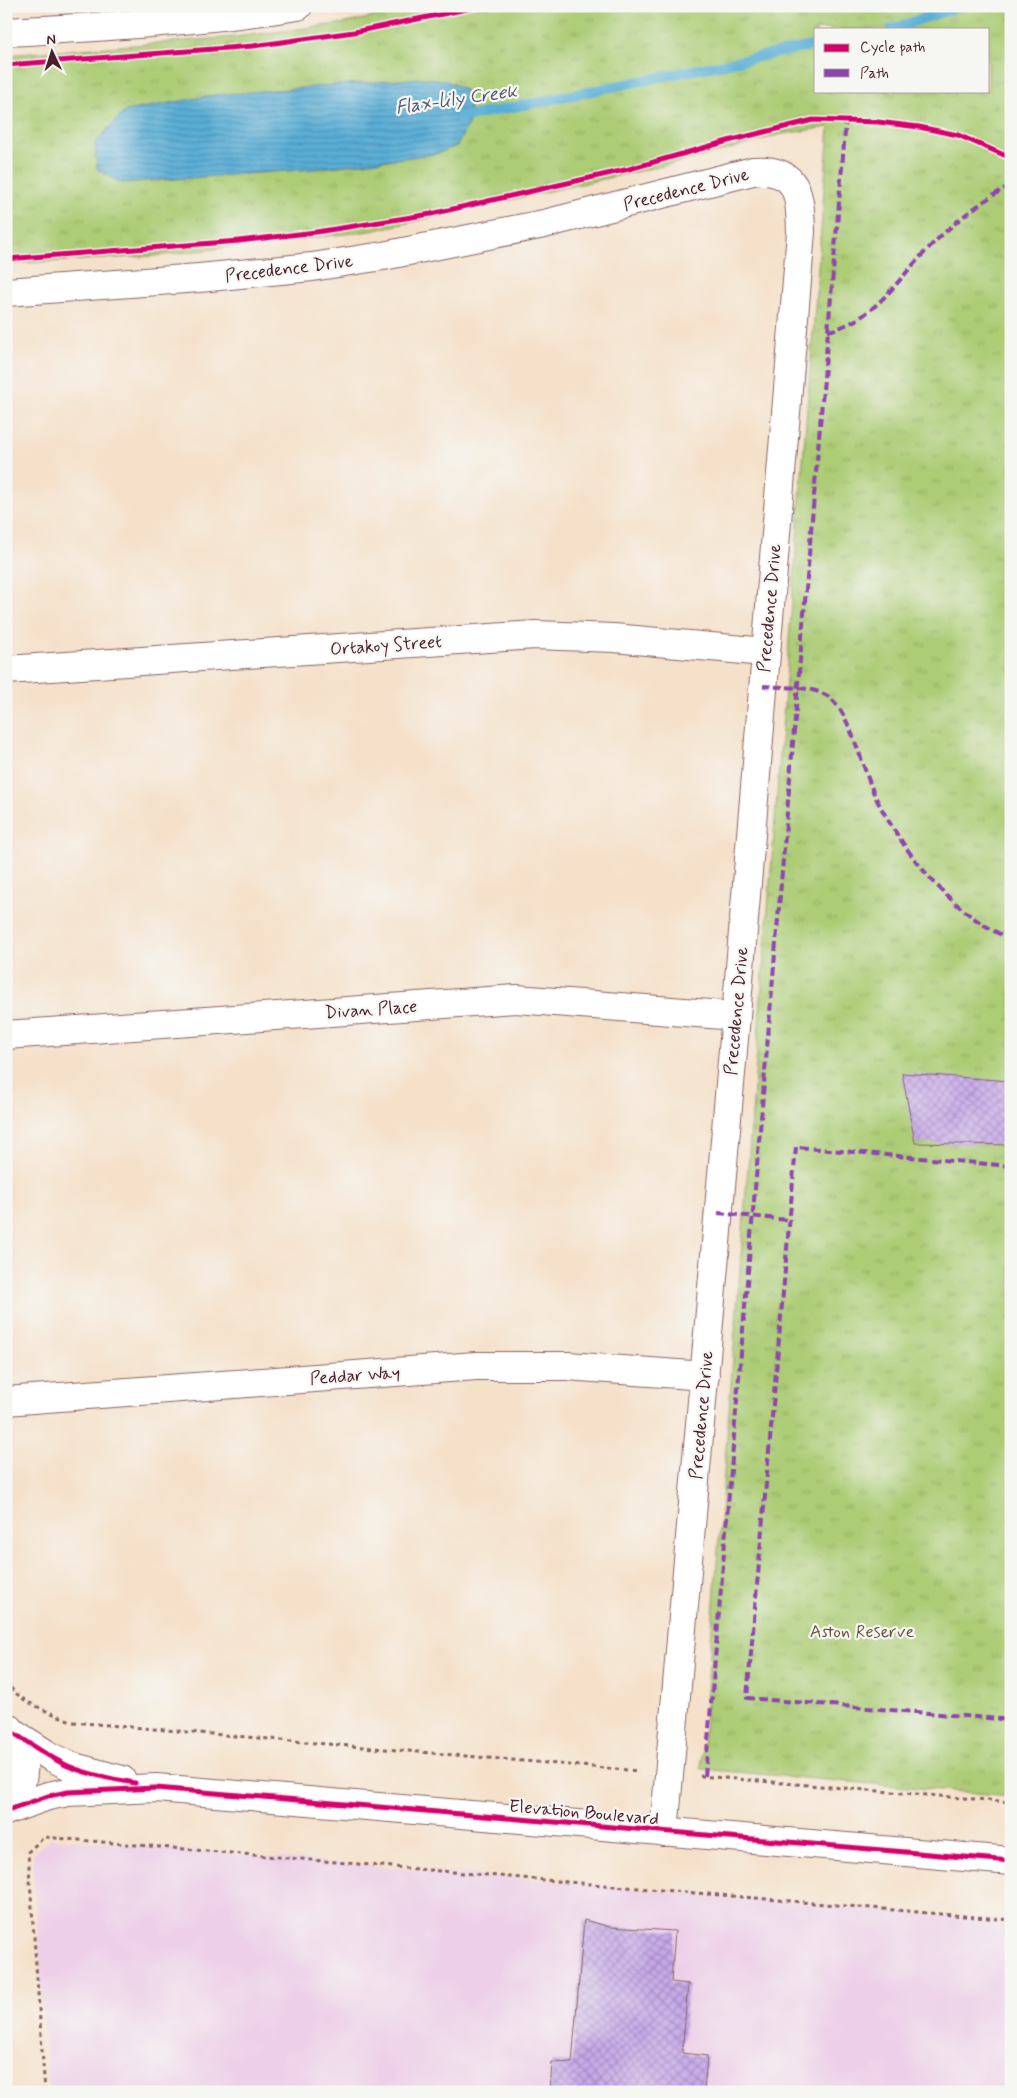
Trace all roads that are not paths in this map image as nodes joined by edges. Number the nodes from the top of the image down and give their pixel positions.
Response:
1 (298, 6) edge
2 (159, 14) edge
3 (6, 32) edge
4 (6, 292) edge
5 (765, 652) junction
6 (6, 670) edge
7 (736, 1016) junction
8 (6, 1035) edge
9 (705, 1376) junction
10 (6, 1401) edge
11 (9, 1728) edge
12 (156, 1788) junction
13 (7, 1811) edge
14 (664, 1832) junction
15 (1011, 1861) edge

1 - 2 street
2 - 3 street
4 - 5 street, Precedence Drive
5 - 6 street, Ortakoy Street
5 - 7 street, Precedence Drive
7 - 8 street, Divan Place
7 - 9 street, Precedence Drive
9 - 10 street, Peddar Way
9 - 14 street, Precedence Drive
11 - 12 street, Elevation Boulevard
11 - 13 street
12 - 13 street, Elevation Boulevard
12 - 14 street, Elevation Boulevard
14 - 15 street, Elevation Boulevard

